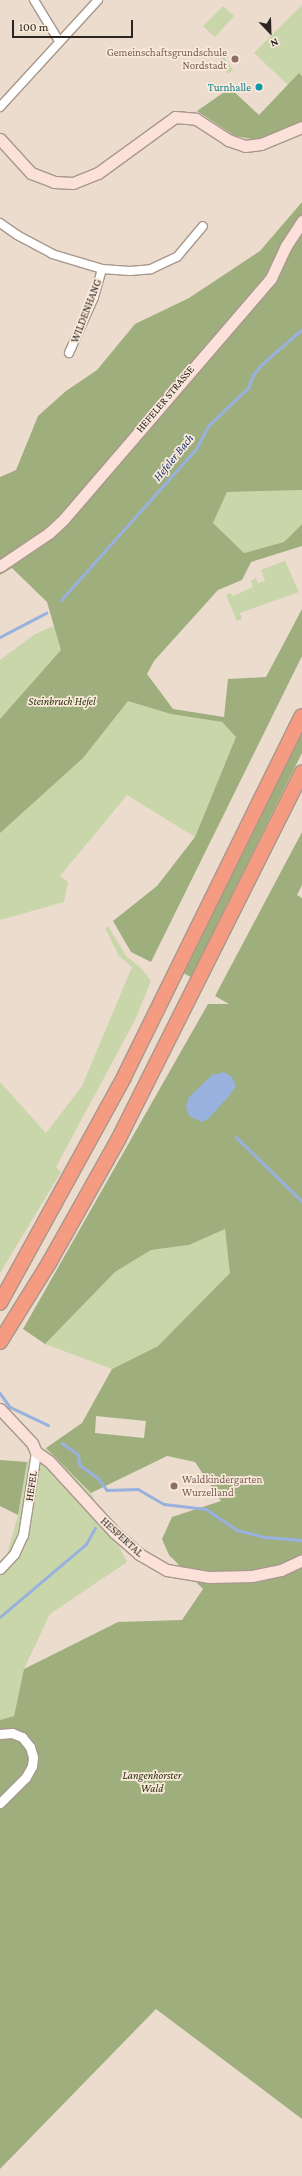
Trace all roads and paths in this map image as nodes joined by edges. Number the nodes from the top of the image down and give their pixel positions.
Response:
1 (34, 0) edge
2 (98, 0) edge
3 (59, 41) junction
4 (0, 107) edge
5 (302, 128) edge
6 (0, 139) edge
7 (302, 221) edge
8 (0, 223) edge
9 (203, 226) dead end
10 (102, 269) junction
11 (70, 352) dead end
12 (5, 563) edge
13 (302, 716) edge
14 (302, 773) edge
15 (0, 1303) edge
16 (0, 1342) edge
17 (0, 1409) edge
18 (36, 1452) junction
19 (302, 1560) edge
20 (0, 1569) edge
21 (0, 1734) edge
22 (0, 1803) edge

1 - 3 street
2 - 3 street
3 - 4 street
5 - 6 main road
7 - 12 main road, HEFELER STRASSE
8 - 10 street
9 - 10 street
10 - 11 street, WILDENHANG
13 - 15 highway
14 - 16 highway
17 - 18 main road
18 - 19 main road, HESPERTAL
18 - 20 street, HEFEL
21 - 22 street

